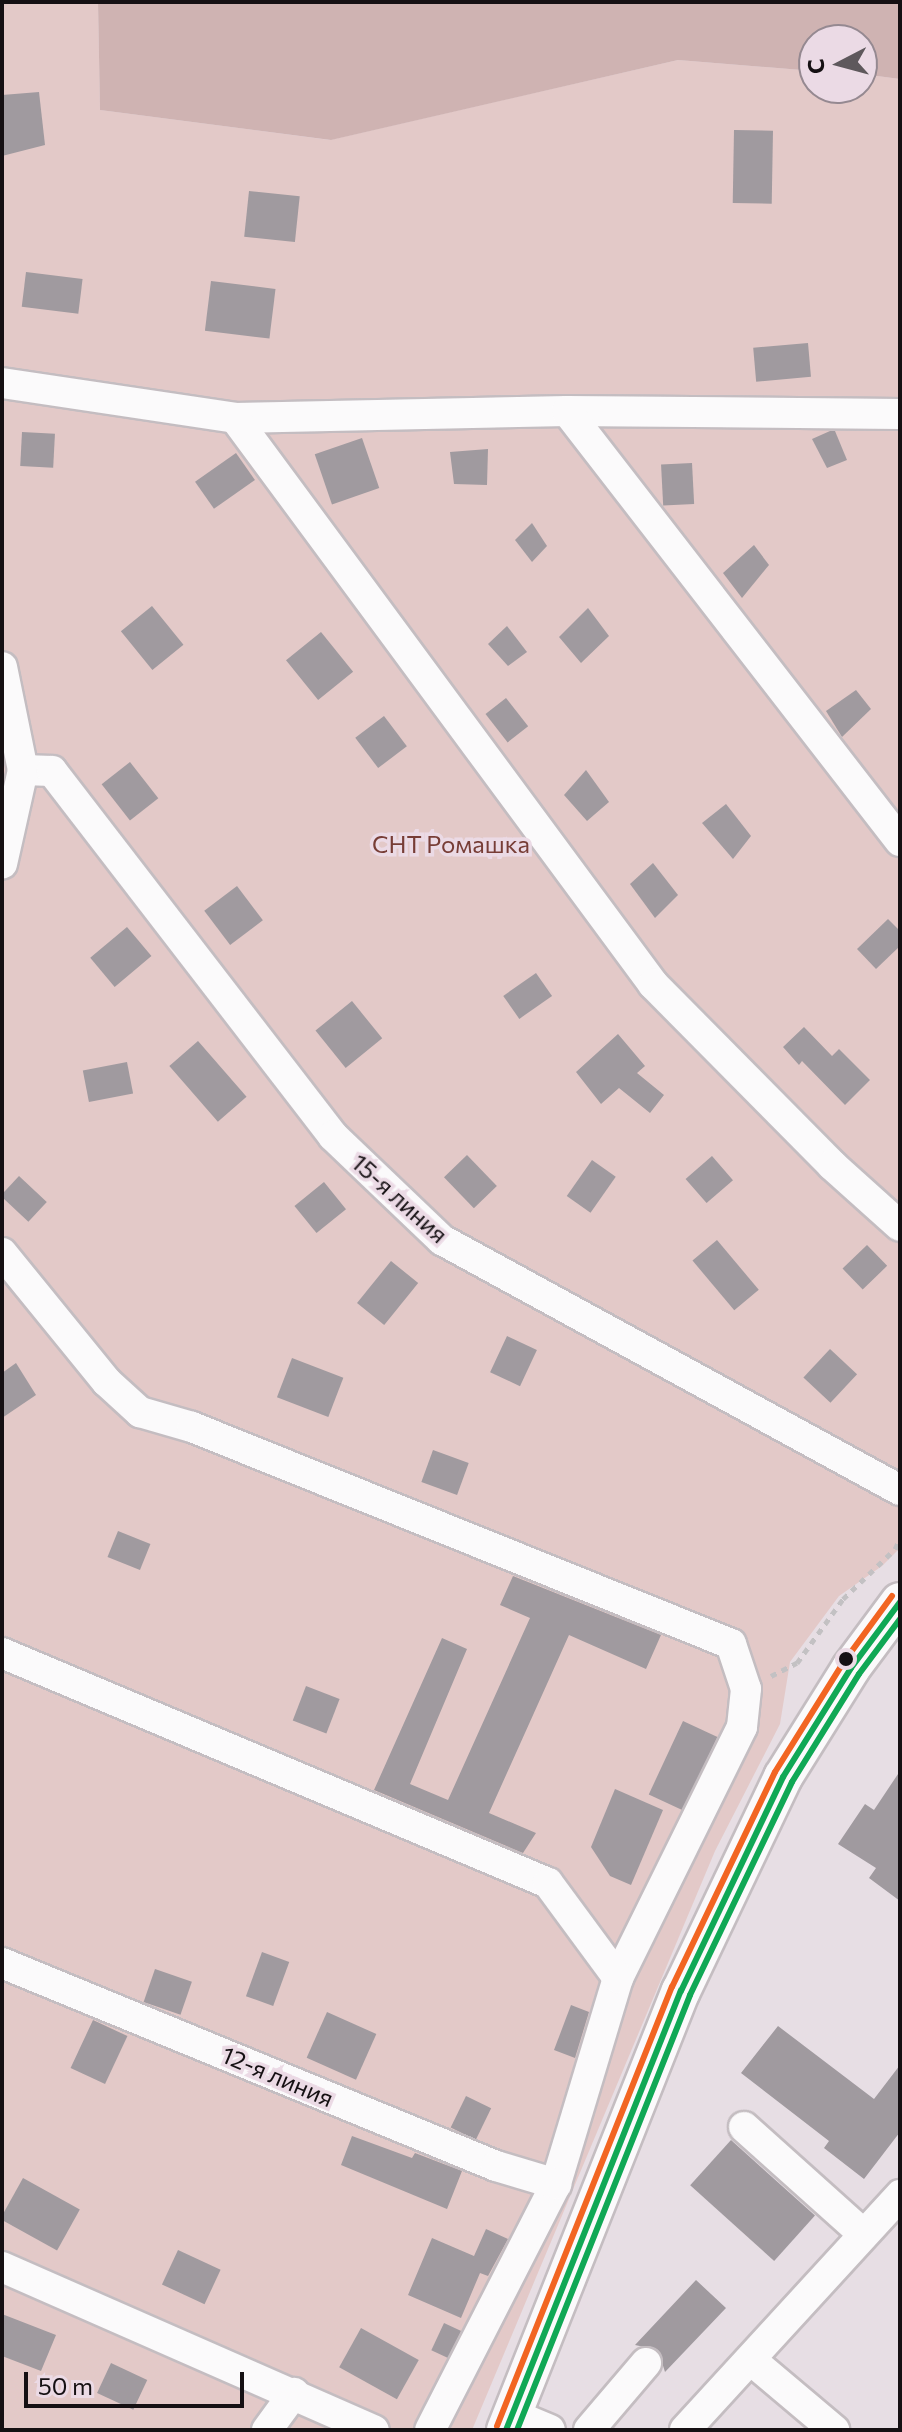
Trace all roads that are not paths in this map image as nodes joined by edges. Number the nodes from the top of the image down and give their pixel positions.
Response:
1 (2, 383) edge
2 (567, 411) junction
3 (900, 414) edge
4 (235, 418) junction
5 (2, 667) edge
6 (23, 770) junction
7 (900, 841) edge
8 (2, 864) edge
9 (900, 1226) edge
10 (2, 1253) edge
11 (898, 1484) edge
12 (900, 1602) edge
13 (2, 1653) edge
14 (2, 1963) edge
15 (618, 1978) junction
16 (744, 2127) dead end
17 (556, 2184) junction
18 (900, 2195) edge
19 (862, 2233) junction
20 (2, 2267) edge
21 (751, 2360) junction
22 (646, 2363) dead end
23 (294, 2393) junction
24 (509, 2422) edge
25 (267, 2430) edge
26 (374, 2430) edge
27 (430, 2430) edge
28 (550, 2430) edge
29 (589, 2430) edge
30 (685, 2430) edge
31 (834, 2430) edge

1 - 4 street
2 - 3 street
2 - 4 street
2 - 7 street
4 - 9 street
5 - 6 street
6 - 8 street
6 - 11 street, 15-я линия
10 - 15 street
12 - 24 main road
13 - 15 street
14 - 17 street, 12-я линия
15 - 17 street
16 - 19 street
17 - 27 street
18 - 19 street
19 - 21 street
20 - 23 street
21 - 30 street
21 - 31 street
22 - 29 street
23 - 25 street
23 - 26 street
24 - 28 street

